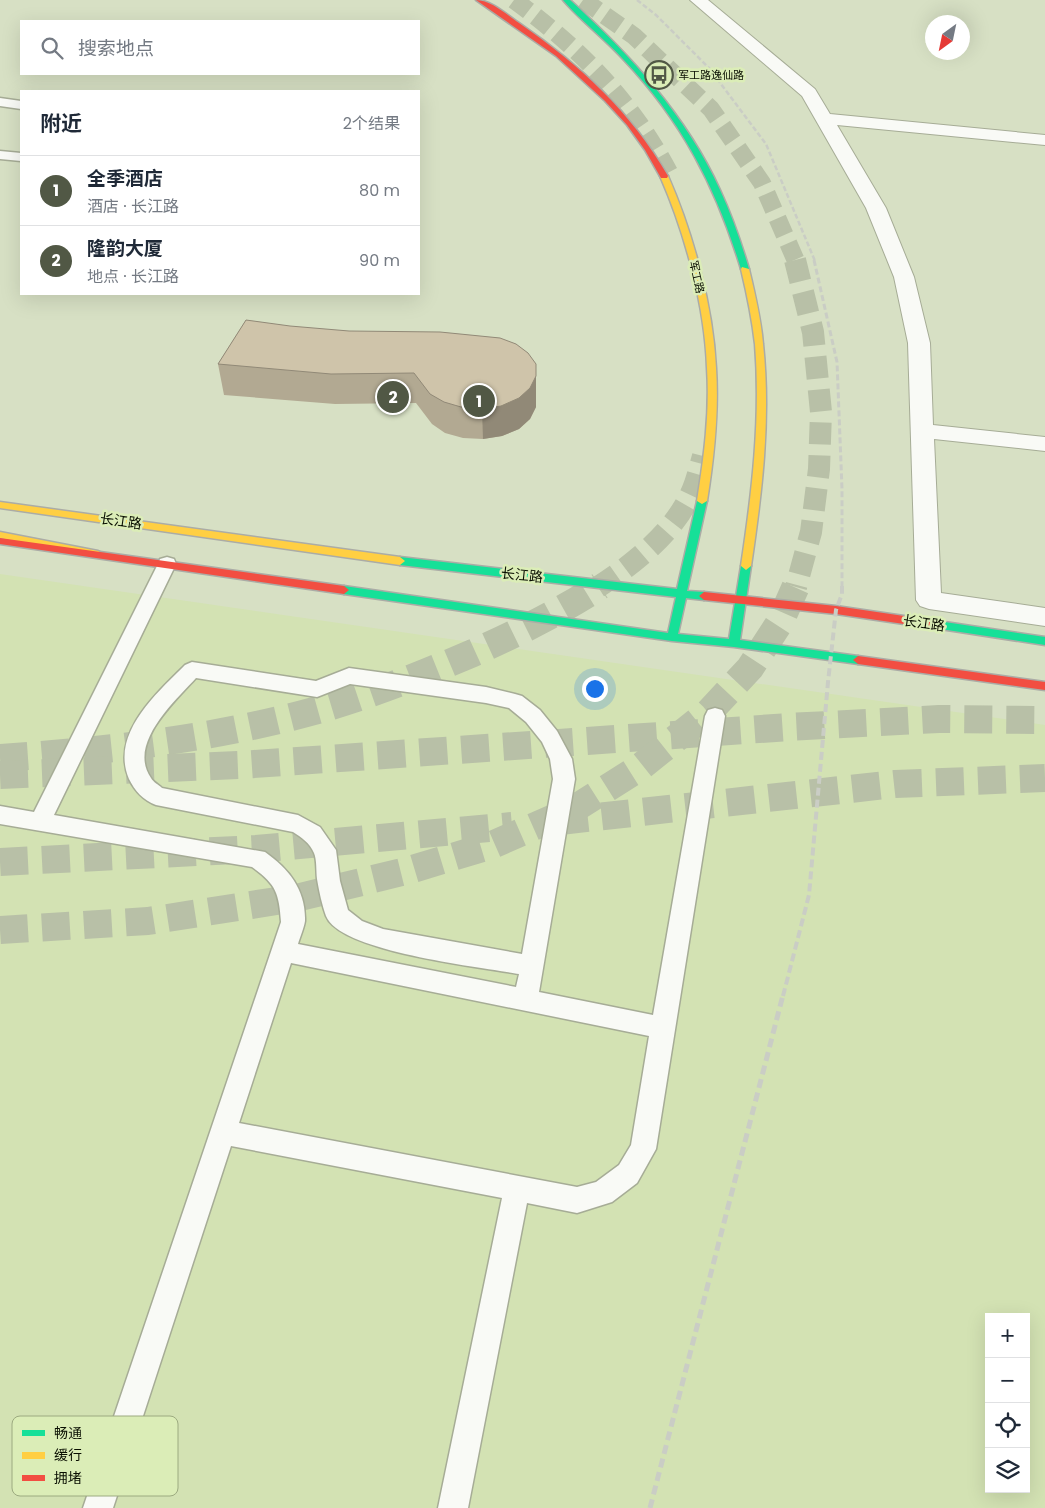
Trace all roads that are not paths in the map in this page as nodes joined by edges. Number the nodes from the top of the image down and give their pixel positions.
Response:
1 (479, 0) edge
2 (566, 0) edge
3 (698, 0) edge
4 (0, 102) edge
5 (20, 105) edge
6 (824, 119) junction
7 (1045, 140) edge
8 (0, 155) edge
9 (20, 157) edge
10 (923, 431) junction
11 (1045, 444) edge
12 (0, 504) edge
13 (0, 535) edge
14 (0, 541) edge
15 (98, 554) junction
16 (167, 564) junction
17 (683, 592) junction
18 (741, 599) junction
19 (1045, 617) edge
20 (672, 637) junction
21 (1045, 641) edge
22 (734, 643) junction
23 (1045, 686) edge
24 (715, 716) dead end
25 (0, 815) edge
26 (40, 821) junction
27 (283, 951) junction
28 (532, 966) junction
29 (526, 1000) junction
30 (663, 1028) junction
31 (223, 1132) junction
32 (517, 1189) junction
33 (129, 1416) edge
34 (102, 1496) edge
35 (98, 1508) edge
36 (453, 1508) edge

1 - 17 main road, 军工路
2 - 18 main road
3 - 6 street
4 - 5 lane
6 - 7 street
6 - 10 street
8 - 9 lane
10 - 11 street
10 - 19 street
12 - 17 main road, 长江路
13 - 15 main road
14 - 15 main road
15 - 16 main road
16 - 20 main road
16 - 26 lane
17 - 18 main road, 长江路
17 - 20 main road, 军工路
18 - 21 main road, 长江路
18 - 22 main road
20 - 22 main road
22 - 23 main road
24 - 30 lane
25 - 26 lane
26 - 27 lane
27 - 29 lane
27 - 31 lane
28 - 28 lane
28 - 29 lane
29 - 30 lane
30 - 32 lane
31 - 32 lane
31 - 33 lane
32 - 36 lane
34 - 35 lane

